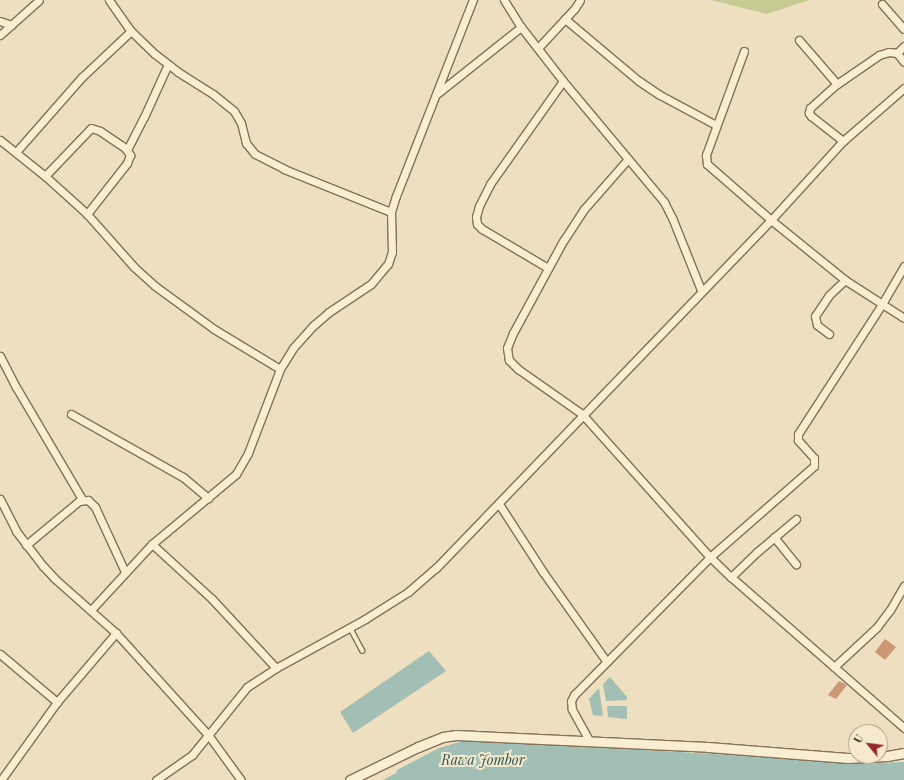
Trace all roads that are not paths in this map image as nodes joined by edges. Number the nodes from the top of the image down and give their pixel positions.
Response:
1 (39, 0) edge
2 (109, 0) edge
3 (473, 0) edge
4 (504, 0) edge
5 (580, 0) edge
6 (882, 4) dead end
7 (565, 19) junction
8 (0, 22) edge
9 (11, 24) junction
10 (521, 27) junction
11 (904, 29) edge
12 (131, 31) junction
13 (0, 35) edge
14 (799, 40) dead end
15 (904, 46) edge
16 (538, 48) junction
17 (744, 51) dead end
18 (897, 53) junction
19 (904, 62) edge
20 (168, 64) junction
21 (563, 81) junction
22 (837, 84) junction
23 (904, 88) edge
24 (436, 95) junction
25 (716, 125) junction
26 (0, 140) edge
27 (843, 141) junction
28 (127, 150) junction
29 (16, 152) junction
30 (628, 159) junction
31 (45, 176) junction
32 (392, 212) junction
33 (87, 214) junction
34 (771, 220) junction
35 (904, 266) edge
36 (548, 268) junction
37 (845, 280) junction
38 (701, 290) junction
39 (882, 304) junction
40 (904, 318) edge
41 (828, 334) dead end
42 (0, 356) edge
43 (280, 370) junction
44 (71, 414) dead end
45 (582, 414) junction
46 (208, 498) junction
47 (0, 499) edge
48 (82, 499) junction
49 (499, 504) junction
50 (796, 519) dead end
51 (774, 537) junction
52 (152, 544) junction
53 (26, 545) junction
54 (710, 557) junction
55 (796, 564) dead end
56 (125, 572) junction
57 (731, 577) junction
58 (904, 586) edge
59 (92, 610) junction
60 (350, 627) junction
61 (116, 633) junction
62 (363, 651) dead end
63 (0, 654) edge
64 (607, 662) junction
65 (834, 667) junction
66 (276, 668) junction
67 (57, 702) junction
68 (904, 728) edge
69 (209, 736) junction
70 (590, 742) junction
71 (904, 753) edge
72 (2, 780) edge
73 (156, 780) edge
74 (241, 780) edge
75 (350, 780) edge

1 - 9 street
2 - 12 street
3 - 24 street
4 - 10 street
5 - 7 street
6 - 11 street
7 - 16 street
7 - 25 street
8 - 9 street
9 - 13 street
10 - 16 street
10 - 24 street
12 - 20 street
12 - 29 street
14 - 22 street
15 - 18 street
16 - 21 street
17 - 25 street
18 - 19 street
18 - 22 street
20 - 28 street
20 - 32 street
21 - 30 street
21 - 36 street
22 - 27 street
23 - 27 street
24 - 32 street
25 - 34 street
26 - 29 street
27 - 34 street
28 - 31 street
28 - 33 street
29 - 31 street
30 - 36 street
30 - 38 street
31 - 33 street
32 - 43 street
33 - 43 street
34 - 37 street
34 - 38 street
35 - 39 street
36 - 45 street
37 - 39 street
37 - 41 street
38 - 45 street
39 - 40 street
39 - 54 street
42 - 48 street
43 - 46 street
44 - 46 street
45 - 49 street
45 - 54 street
46 - 52 street
47 - 53 street
48 - 53 street
48 - 56 street
49 - 60 street
49 - 64 street
50 - 51 street
51 - 55 street
51 - 57 street
52 - 56 street
52 - 66 street
53 - 59 street
54 - 57 street
54 - 64 street
56 - 59 street
57 - 65 street
58 - 65 street
59 - 61 street
60 - 62 lane
60 - 66 street
61 - 67 street
61 - 69 street
63 - 67 street
64 - 70 street
65 - 68 street
66 - 69 street
67 - 72 street
69 - 73 street
69 - 74 street
70 - 71 street
70 - 75 street

